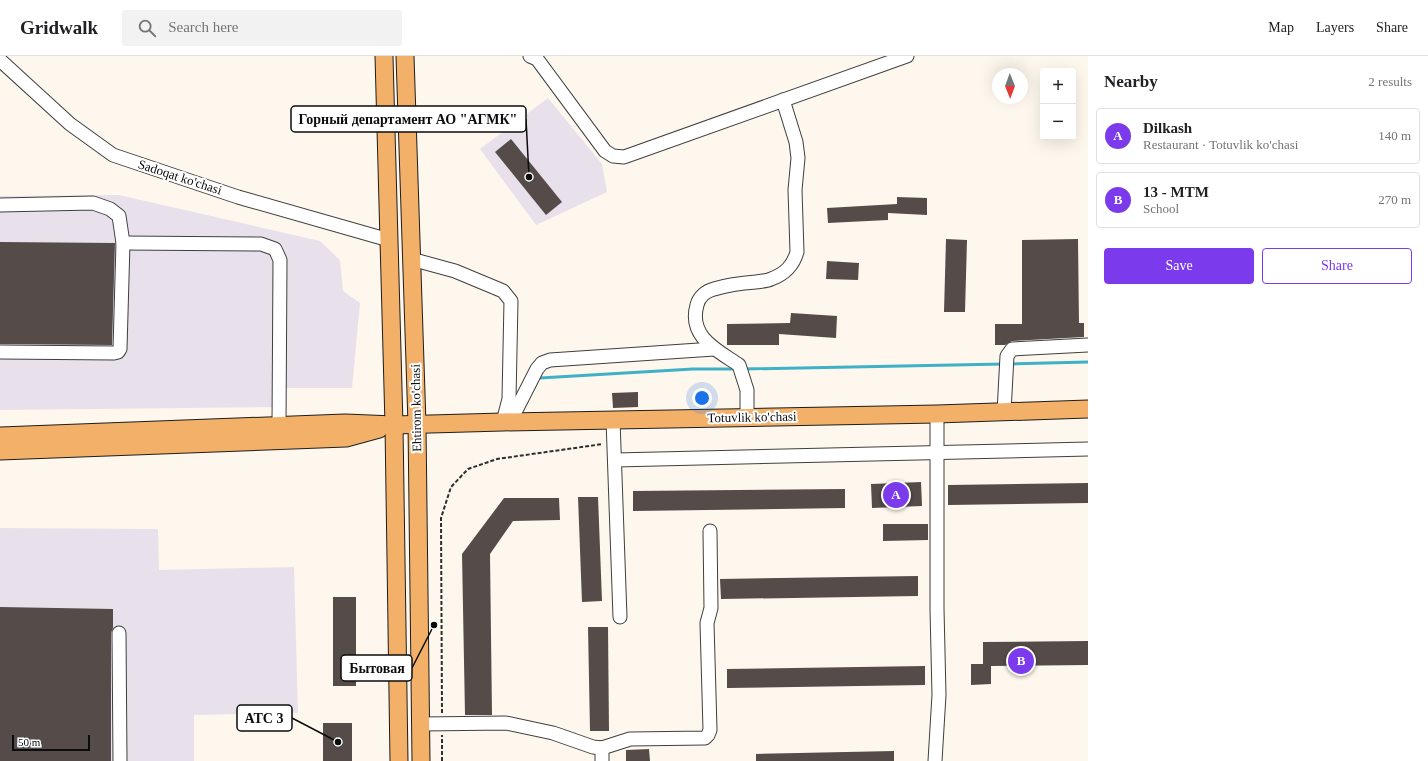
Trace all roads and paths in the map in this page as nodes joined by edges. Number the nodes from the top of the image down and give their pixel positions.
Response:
1 (384, 56) edge
2 (405, 56) edge
3 (908, 56) edge
4 (538, 57) edge
5 (0, 60) edge
6 (782, 100) junction
7 (0, 205) edge
8 (389, 240) junction
9 (123, 242) junction
10 (411, 259) junction
11 (1088, 345) edge
12 (714, 349) junction
13 (0, 352) edge
14 (1088, 409) edge
15 (1004, 412) junction
16 (938, 414) junction
17 (747, 417) junction
18 (613, 420) junction
19 (507, 422) junction
20 (416, 424) junction
21 (279, 425) junction
22 (394, 425) junction
23 (0, 436) edge
24 (614, 442) junction
25 (1088, 450) edge
26 (0, 451) edge
27 (937, 453) junction
28 (615, 460) junction
29 (710, 531) dead end
30 (620, 617) dead end
31 (119, 633) dead end
32 (421, 724) junction
33 (442, 724) junction
34 (602, 755) edge
35 (120, 761) edge
36 (399, 761) edge
37 (421, 761) edge
38 (442, 761) edge
39 (935, 761) edge

1 - 8 main road, Ehtirom ko'chasi
2 - 10 main road, Ehtirom ko'chasi
3 - 6 street
4 - 6 street
5 - 8 street, Sadoqat ko'chasi
6 - 12 street
7 - 9 street
8 - 22 main road, Ehtirom ko'chasi
9 - 13 street
9 - 21 street
10 - 19 street
10 - 20 main road, Ehtirom ko'chasi
11 - 15 street
12 - 17 street
12 - 19 street
14 - 15 main road, Totuvlik ko'chasi
15 - 16 main road, Totuvlik ko'chasi
16 - 17 main road, Totuvlik ko'chasi
16 - 27 street
17 - 18 main road, Totuvlik ko'chasi
18 - 19 main road, Totuvlik ko'chasi
18 - 24 street
19 - 20 main road, Totuvlik ko'chasi
20 - 22 main road, Totuvlik ko'chasi
20 - 32 main road, Ehtirom ko'chasi
21 - 22 main road
21 - 23 main road
22 - 26 main road
22 - 36 main road, Ehtirom ko'chasi
24 - 28 street
24 - 33 path
25 - 27 street
27 - 28 street
27 - 39 street
28 - 30 street
29 - 34 street
31 - 35 street
32 - 33 street
32 - 37 main road, Ehtirom ko'chasi
33 - 34 street
33 - 38 path

